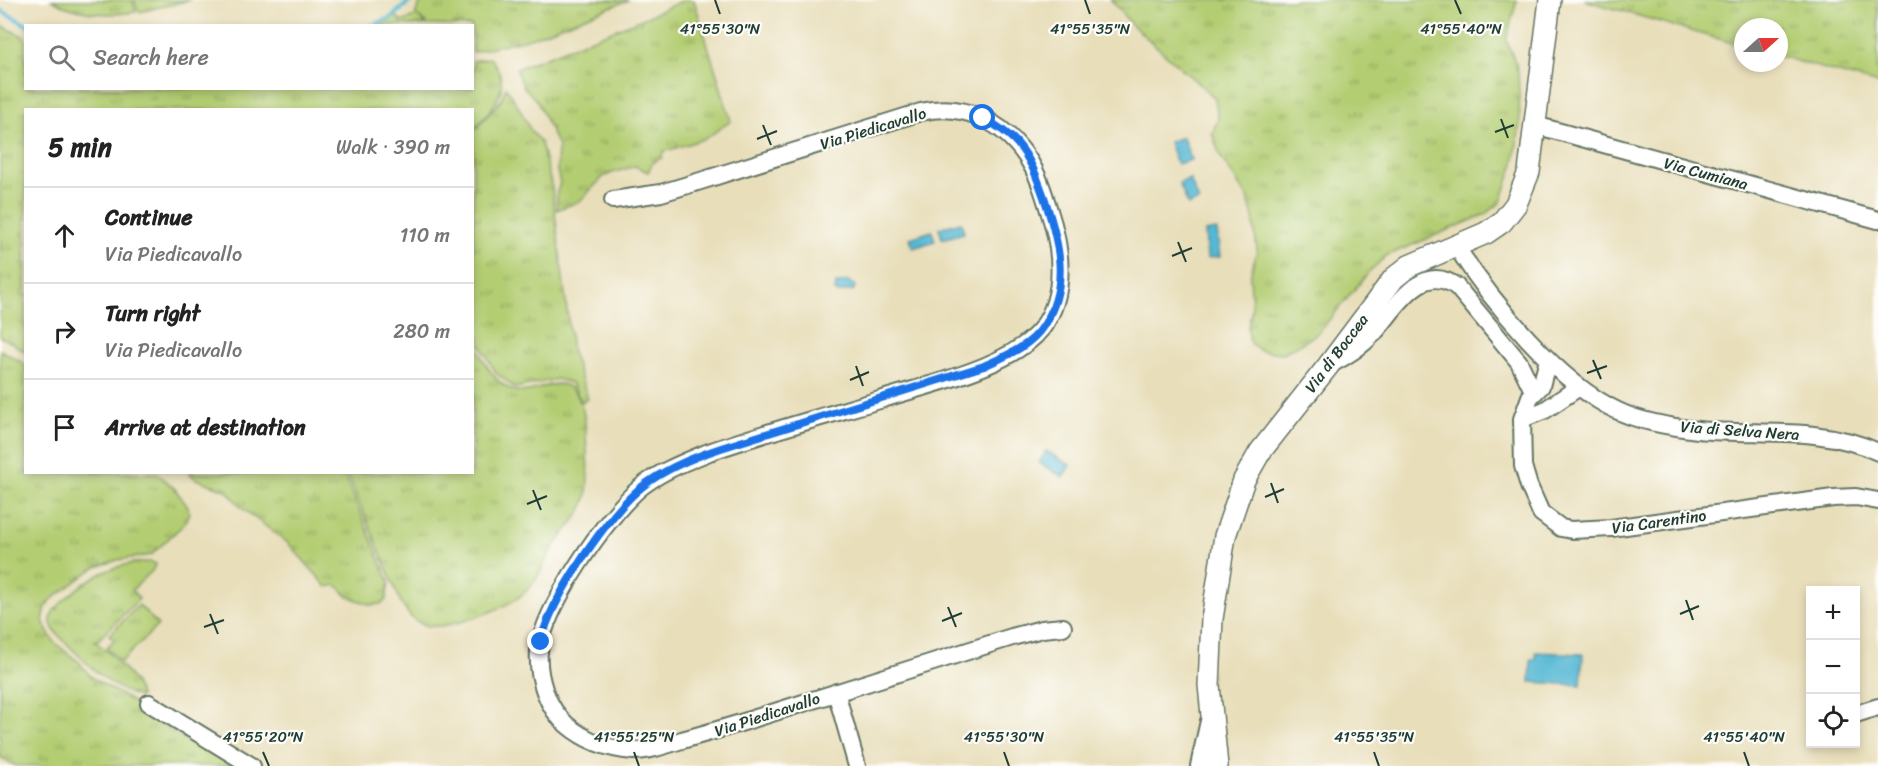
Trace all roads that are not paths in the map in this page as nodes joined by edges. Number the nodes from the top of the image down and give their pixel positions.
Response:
1 (1550, 0) edge
2 (1535, 125) junction
3 (613, 200) dead end
4 (1878, 220) edge
5 (1456, 246) junction
6 (1548, 360) junction
7 (1328, 366) junction
8 (1579, 387) junction
9 (1534, 393) junction
10 (1522, 419) junction
11 (1878, 452) edge
12 (1878, 501) edge
13 (1063, 627) dead end
14 (836, 692) junction
15 (149, 703) dead end
16 (1878, 707) edge
17 (1860, 713) edge
18 (1210, 714) junction
19 (252, 766) edge
20 (857, 766) edge
21 (1199, 766) edge
22 (1217, 766) edge

1 - 2 main road, Via di Boccea
2 - 4 street, Via Cumiana
2 - 5 main road, Via di Boccea
3 - 14 street, Via Piedicavallo
5 - 6 street, Via di Selva Nera
5 - 7 main road, Via di Boccea
6 - 8 street, Via di Selva Nera
6 - 9 street, Via Carentino
7 - 9 street
7 - 18 main road, Via di Boccea
8 - 10 street
8 - 11 street, Via di Selva Nera
9 - 10 street, Via Carentino
10 - 12 street, Via Carentino
13 - 14 street, Via Piedicavallo
14 - 20 street, Via Piedicavallo
15 - 19 street
16 - 17 street
18 - 21 street
18 - 22 main road, Via di Boccea

